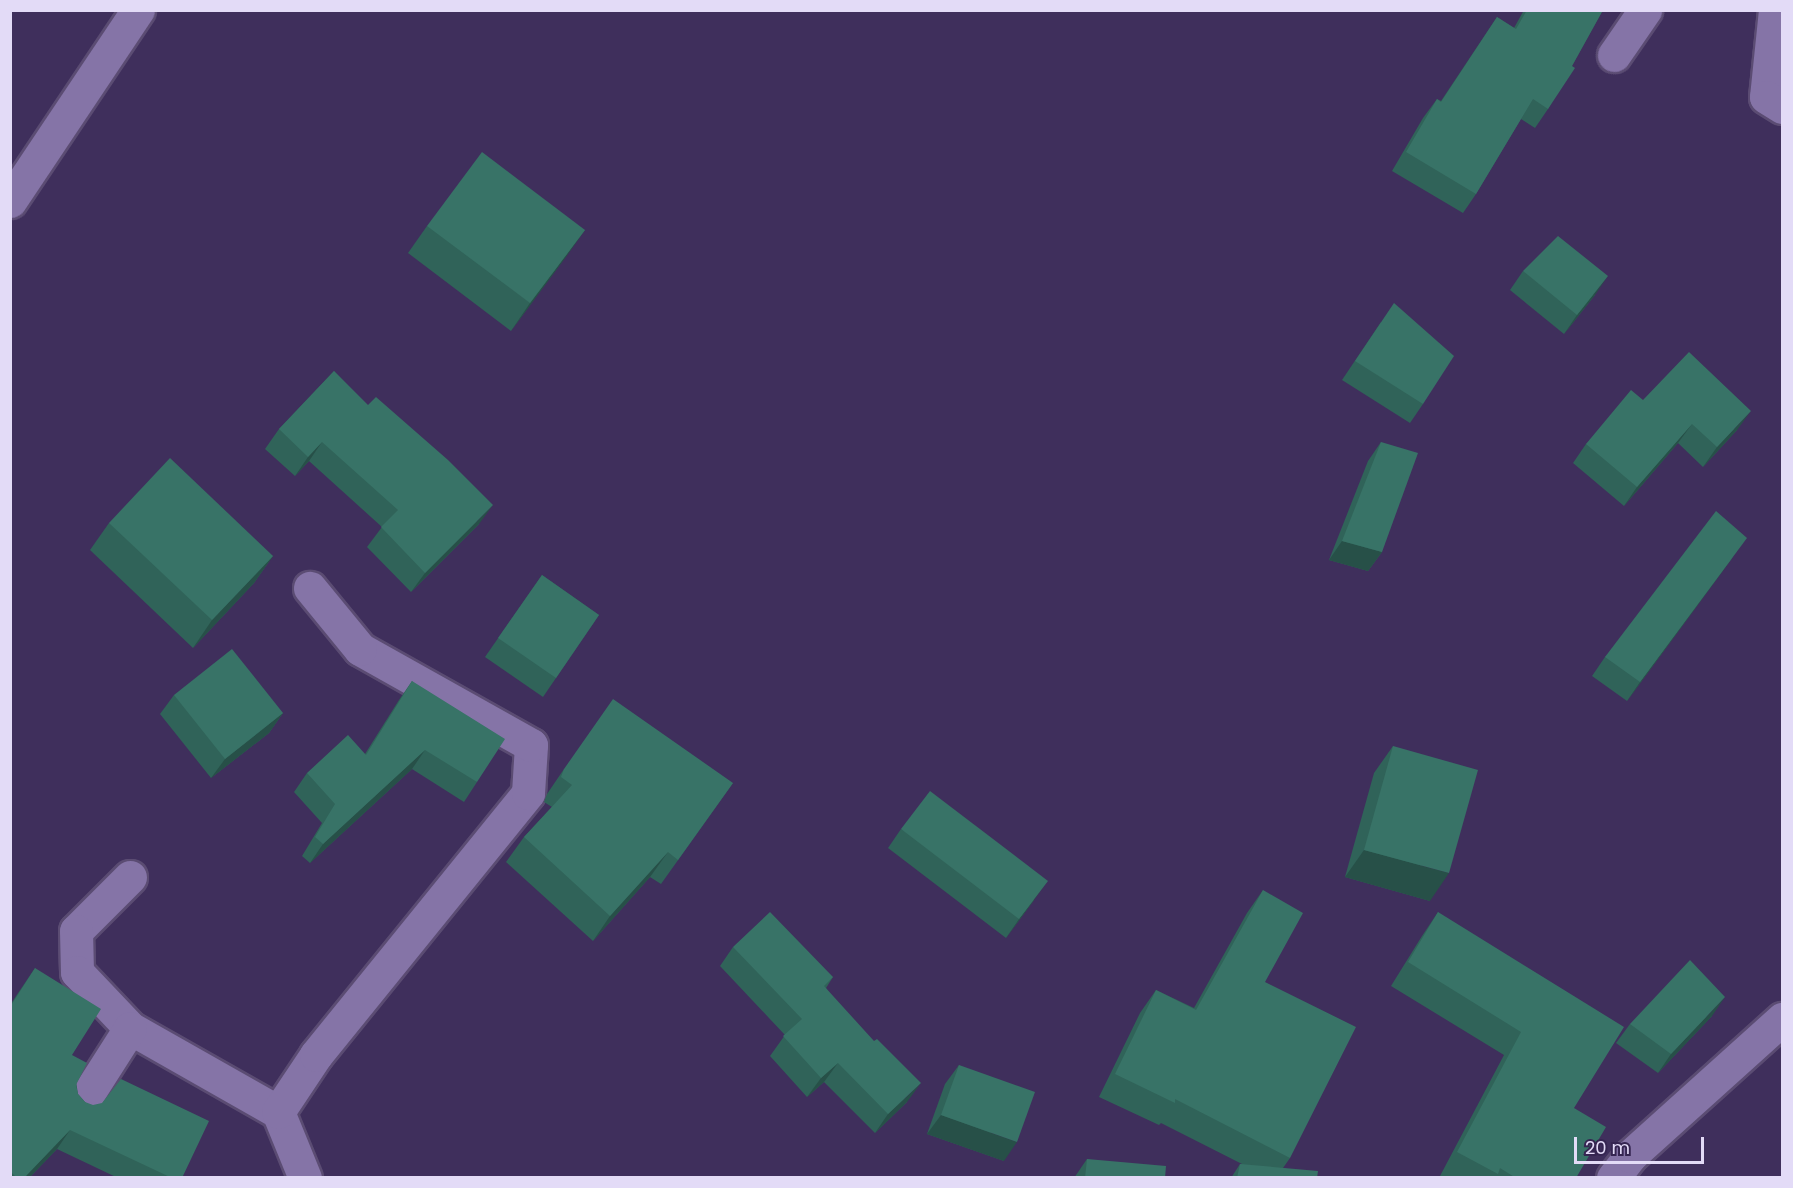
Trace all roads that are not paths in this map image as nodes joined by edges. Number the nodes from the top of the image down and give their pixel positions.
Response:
1 (138, 10) edge
2 (1645, 10) edge
3 (1775, 10) edge
4 (1614, 54) dead end
5 (1782, 107) edge
6 (10, 201) edge
7 (310, 588) dead end
8 (130, 877) dead end
9 (1782, 1019) edge
10 (130, 1028) junction
11 (81, 1105) edge
12 (278, 1112) junction
13 (305, 1178) edge
14 (1613, 1178) edge

1 - 6 street
2 - 4 street
3 - 5 street
7 - 12 street
8 - 10 street
9 - 14 street
10 - 11 street
10 - 12 street
12 - 13 street

